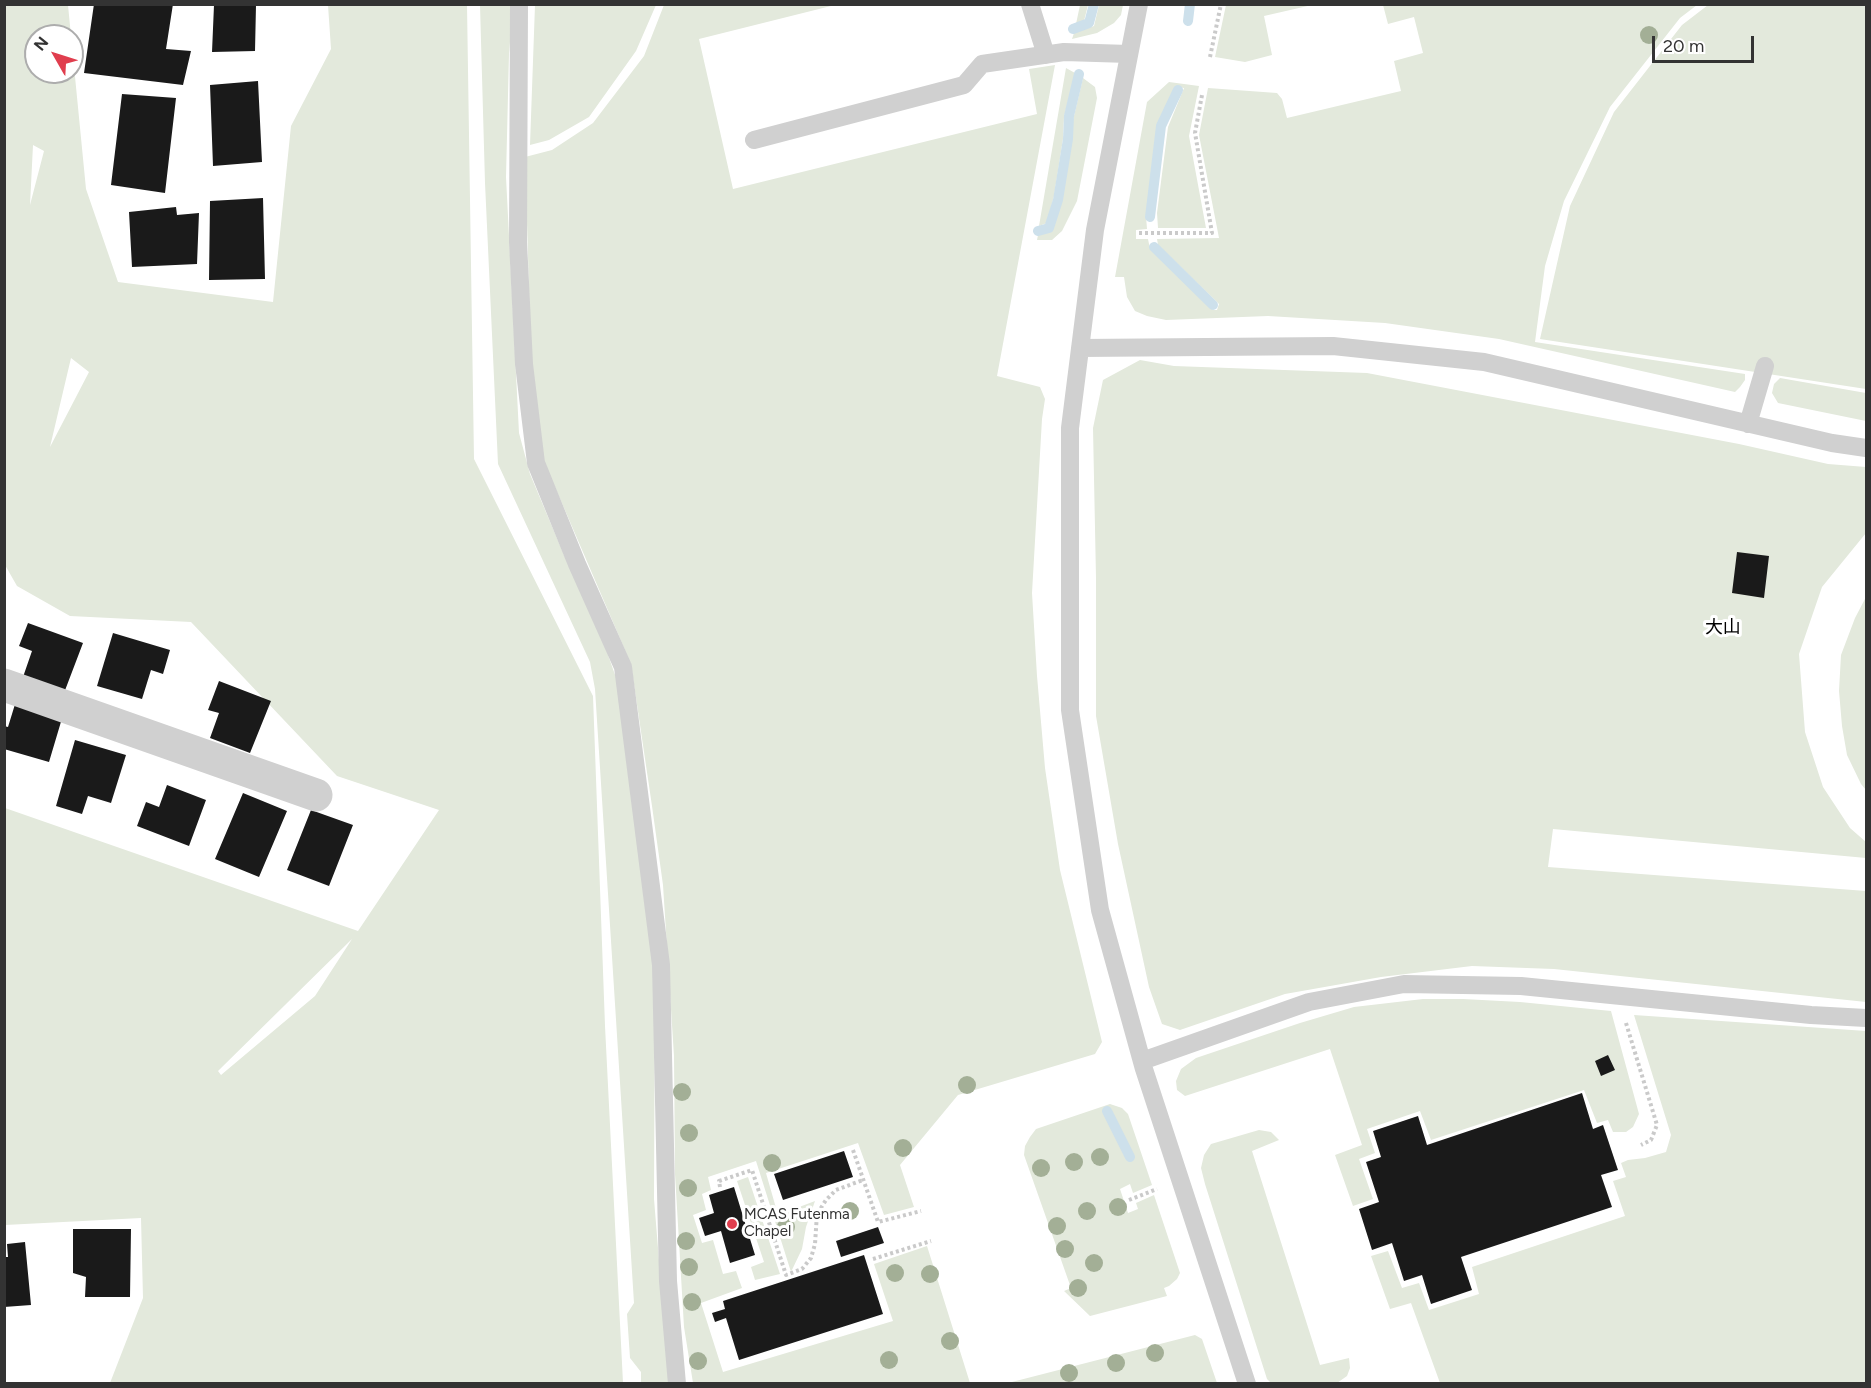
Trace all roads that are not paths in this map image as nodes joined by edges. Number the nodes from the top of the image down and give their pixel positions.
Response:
1 (519, 4) edge
2 (1030, 4) edge
3 (1139, 4) edge
4 (1129, 54) junction
5 (1046, 55) junction
6 (754, 140) dead end
7 (1080, 348) junction
8 (1765, 366) dead end
9 (1748, 424) junction
10 (1866, 448) edge
11 (4, 685) edge
12 (316, 795) dead end
13 (1866, 1018) edge
14 (1142, 1061) junction
15 (677, 1383) edge
16 (1247, 1383) edge

1 - 15 lane
2 - 5 lane
3 - 4 lane
4 - 5 lane
4 - 7 lane
5 - 6 lane
7 - 9 lane
7 - 14 lane
8 - 9 lane
9 - 10 lane
11 - 12 street
13 - 14 lane
14 - 16 lane

